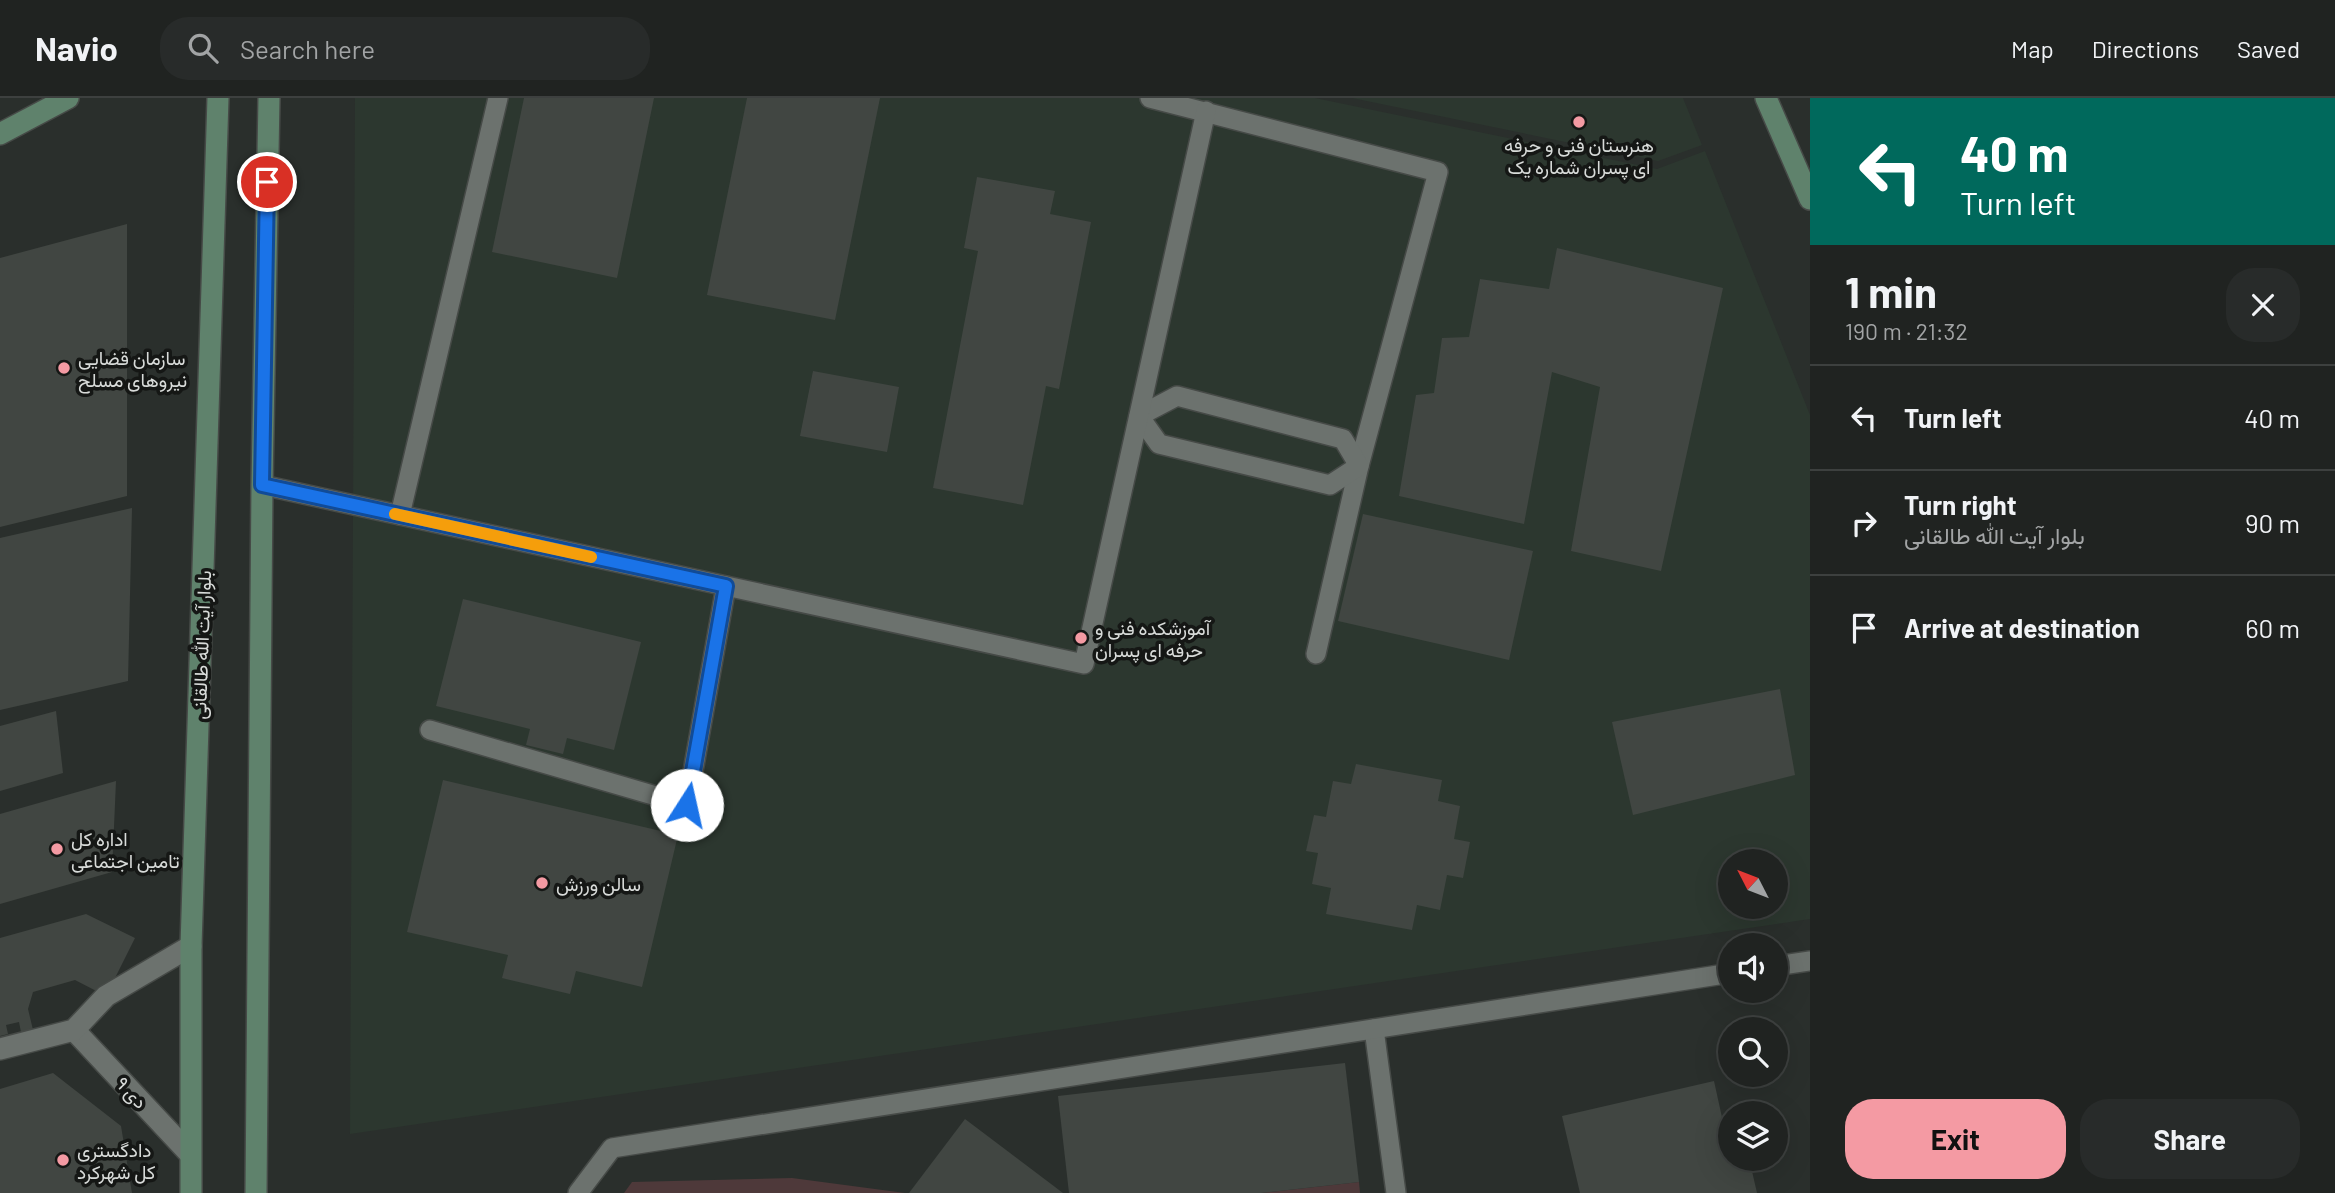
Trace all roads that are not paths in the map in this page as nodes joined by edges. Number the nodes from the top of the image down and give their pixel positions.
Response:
1 (68, 98) edge
2 (218, 98) edge
3 (258, 98) edge
4 (269, 98) edge
5 (498, 98) edge
6 (1150, 98) edge
7 (1766, 98) edge
8 (1206, 111) junction
9 (0, 134) edge
10 (267, 182) junction
11 (1810, 199) edge
12 (1139, 416) junction
13 (1359, 466) junction
14 (262, 485) junction
15 (400, 515) junction
16 (726, 586) junction
17 (1316, 654) dead end
18 (430, 730) dead end
19 (191, 946) junction
20 (1810, 961) edge
21 (1788, 964) edge
22 (1718, 975) edge
23 (1374, 1029) junction
24 (74, 1030) junction
25 (0, 1049) edge
26 (190, 1154) junction
27 (191, 1193) edge
28 (256, 1193) edge
29 (578, 1193) edge
30 (1396, 1193) edge

1 - 9 main road
2 - 19 main road, بلوار آیت الله طالقانی
3 - 10 street
4 - 10 main road
5 - 15 lane
6 - 8 lane
7 - 11 main road
8 - 12 lane
8 - 13 lane
10 - 14 main road
12 - 13 lane
12 - 13 lane
12 - 16 lane
13 - 17 lane
14 - 15 lane
14 - 28 main road
15 - 16 lane
16 - 18 lane
19 - 24 street
19 - 26 main road, بلوار آیت الله طالقانی
20 - 21 lane
22 - 23 lane
23 - 29 lane
23 - 30 lane
24 - 25 street
24 - 26 street, ۹ دی
26 - 27 main road, بلوار آیت الله طالقانی

